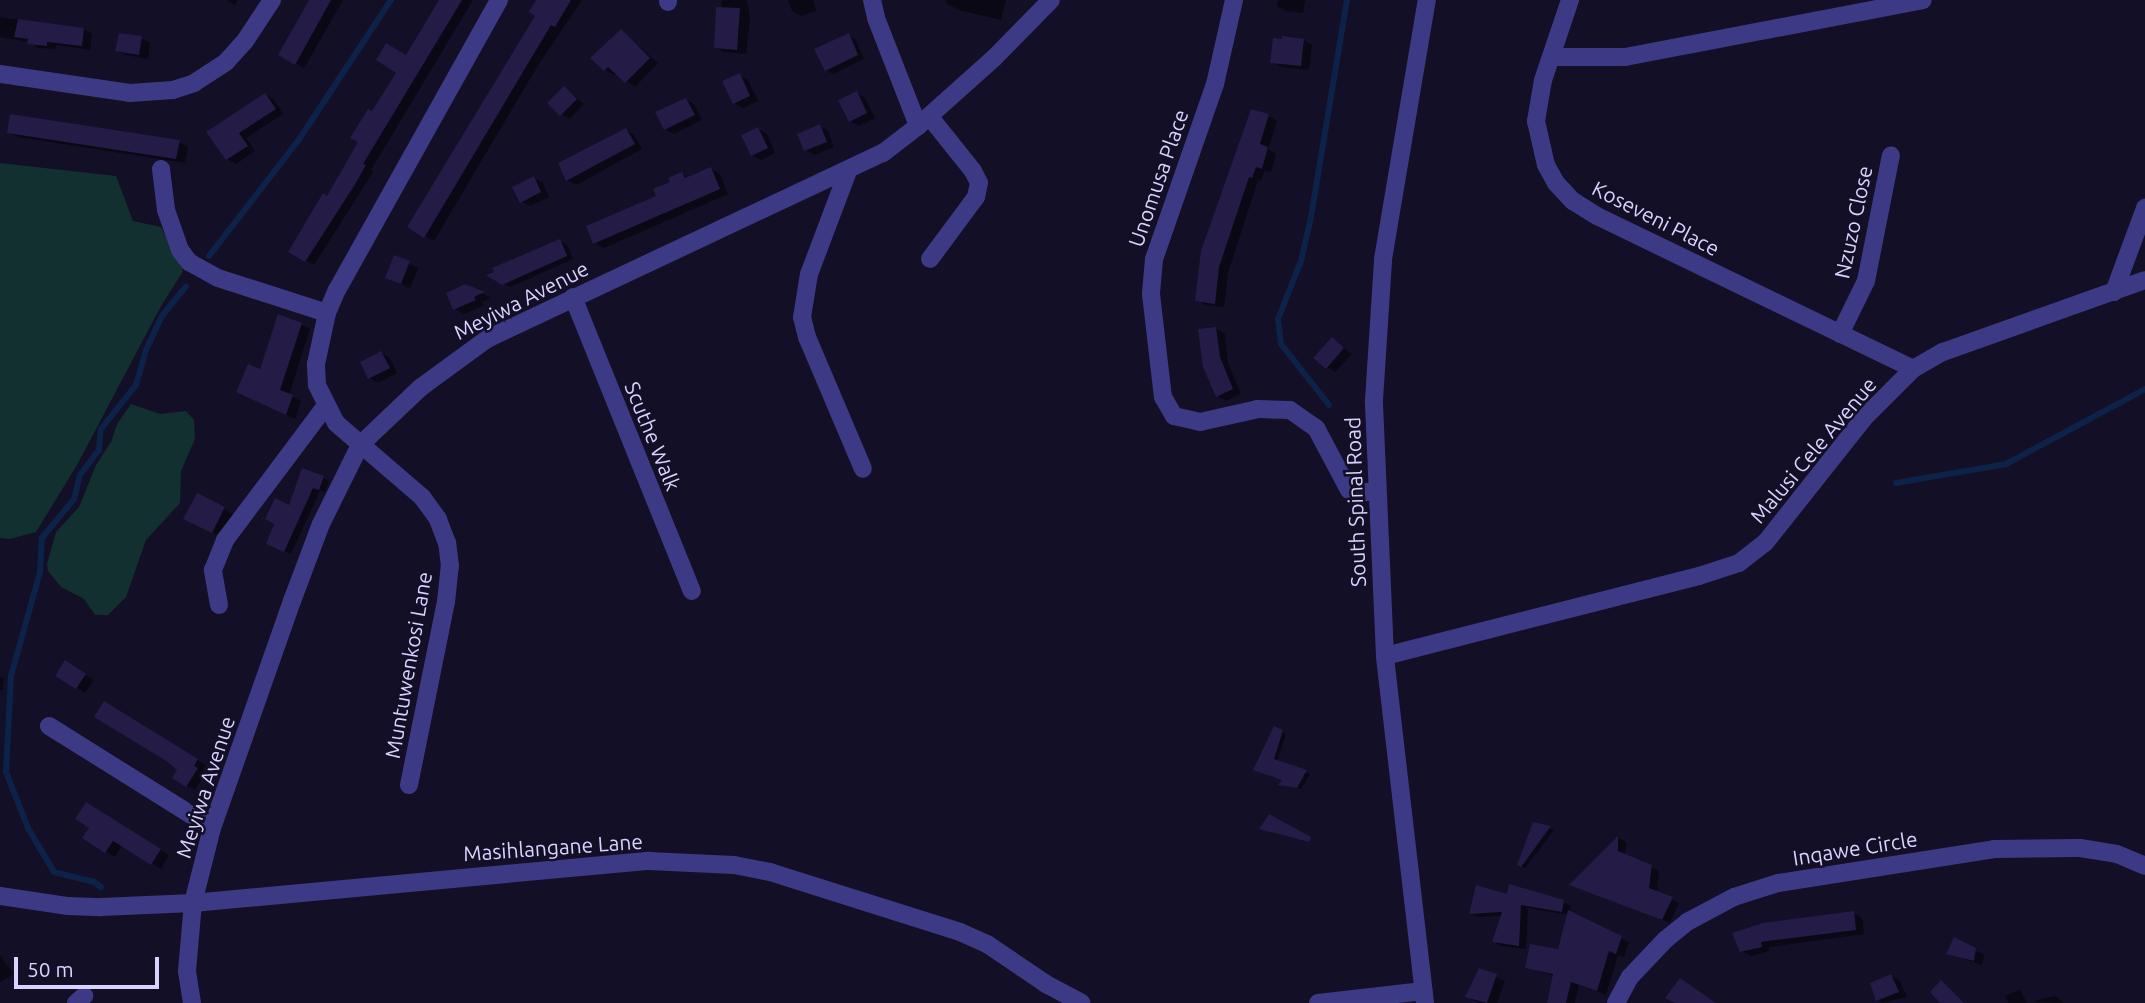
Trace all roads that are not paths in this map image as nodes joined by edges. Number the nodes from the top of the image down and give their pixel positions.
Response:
1 (272, 0) edge
2 (499, 0) edge
3 (872, 0) edge
4 (888, 0) edge
5 (1051, 0) edge
6 (1234, 0) edge
7 (1427, 0) edge
8 (1570, 0) edge
9 (1923, 0) edge
10 (876, 18) junction
11 (1551, 57) junction
12 (0, 74) edge
13 (924, 121) junction
14 (1891, 155) dead end
15 (162, 169) dead end
16 (848, 171) junction
17 (2145, 208) edge
18 (930, 259) dead end
19 (2145, 280) edge
20 (2113, 292) junction
21 (573, 297) junction
22 (327, 313) junction
23 (1840, 334) junction
24 (1913, 369) junction
25 (325, 407) junction
26 (360, 445) junction
27 (863, 469) dead end
28 (1376, 491) junction
29 (692, 591) dead end
30 (219, 605) dead end
31 (1385, 656) junction
32 (49, 726) dead end
33 (409, 785) dead end
34 (212, 828) junction
35 (2145, 866) edge
36 (0, 896) edge
37 (193, 902) junction
38 (1424, 997) edge
39 (192, 1003) edge
40 (1079, 1003) edge
41 (1318, 1003) edge
42 (1616, 1003) edge

1 - 12 street
2 - 22 street, Muntuwenkosi Lane
3 - 10 street
4 - 10 street
5 - 13 street, Meyiwa Avenue
6 - 28 street, Unomusa Place
7 - 28 street, South Spinal Road
8 - 11 street, Koseveni Place
9 - 11 street
10 - 13 street
11 - 23 street, Koseveni Place
13 - 16 street, Meyiwa Avenue
13 - 18 street
14 - 23 street, Nzuzo Close
15 - 22 street
16 - 21 street, Meyiwa Avenue
16 - 27 street
17 - 20 street
19 - 20 street, Malusi Cele Avenue
20 - 24 street, Malusi Cele Avenue
21 - 26 street, Meyiwa Avenue
21 - 29 street, Scuthe Walk
22 - 25 street, Muntuwenkosi Lane
23 - 24 street, Koseveni Place
24 - 31 street, Malusi Cele Avenue
25 - 26 street, Muntuwenkosi Lane
25 - 30 street
26 - 33 street, Muntuwenkosi Lane
26 - 34 street, Meyiwa Avenue
28 - 31 street, South Spinal Road
31 - 38 street, South Spinal Road
32 - 34 street
34 - 37 street, Meyiwa Avenue
35 - 42 street, Inqawe Circle
36 - 37 street, Masihlangane Lane
37 - 39 street, Meyiwa Avenue
37 - 40 street, Masihlangane Lane
38 - 41 street

